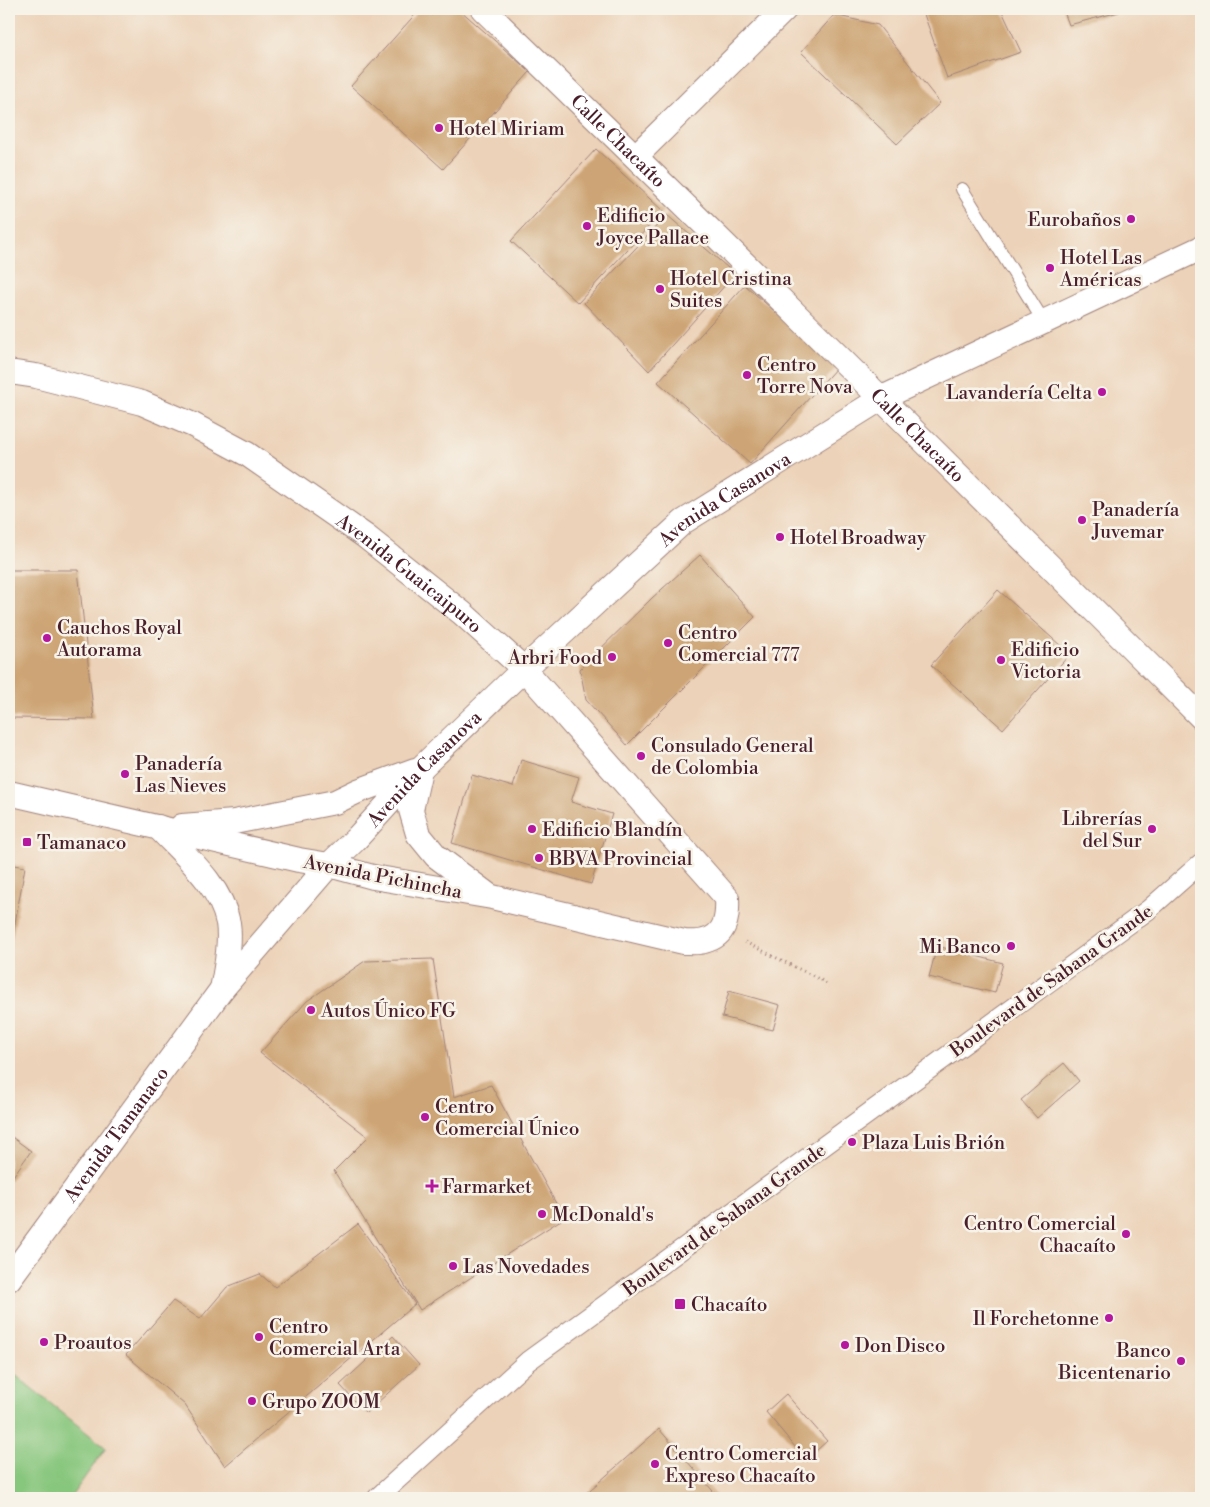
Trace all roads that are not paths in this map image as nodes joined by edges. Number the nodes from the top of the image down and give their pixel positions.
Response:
1 (483, 9) edge
2 (785, 9) edge
3 (636, 156) junction
4 (962, 189) dead end
5 (1201, 248) edge
6 (1044, 322) junction
7 (9, 372) edge
8 (882, 398) junction
9 (524, 669) junction
10 (1201, 716) edge
11 (420, 768) junction
12 (9, 793) edge
13 (158, 828) junction
14 (1201, 863) edge
15 (329, 865) junction
16 (492, 898) junction
17 (721, 931) joint
18 (222, 989) junction
19 (9, 1279) edge
20 (377, 1498) edge

1 - 3 street, Calle Chacaíto
2 - 3 street
3 - 8 street, Calle Chacaíto
4 - 6 lane
5 - 6 street, Avenida Casanova
6 - 8 street, Avenida Casanova
7 - 9 street, Avenida Guaicaipuro
8 - 9 street, Avenida Casanova
8 - 10 street, Calle Chacaíto
9 - 11 street, Avenida Casanova
9 - 17 street, Avenida Guaicaipuro
11 - 13 street
11 - 15 street, Avenida Casanova
11 - 16 street
12 - 13 street, Avenida Pichincha
13 - 15 street, Avenida Pichincha
13 - 18 street, Avenida Tamanaco
14 - 20 street, Boulevard de Sabana Grande
15 - 16 street, Avenida Pichincha
15 - 18 street, Avenida Tamanaco
16 - 17 street, Avenida Pichincha
18 - 19 street, Avenida Tamanaco

